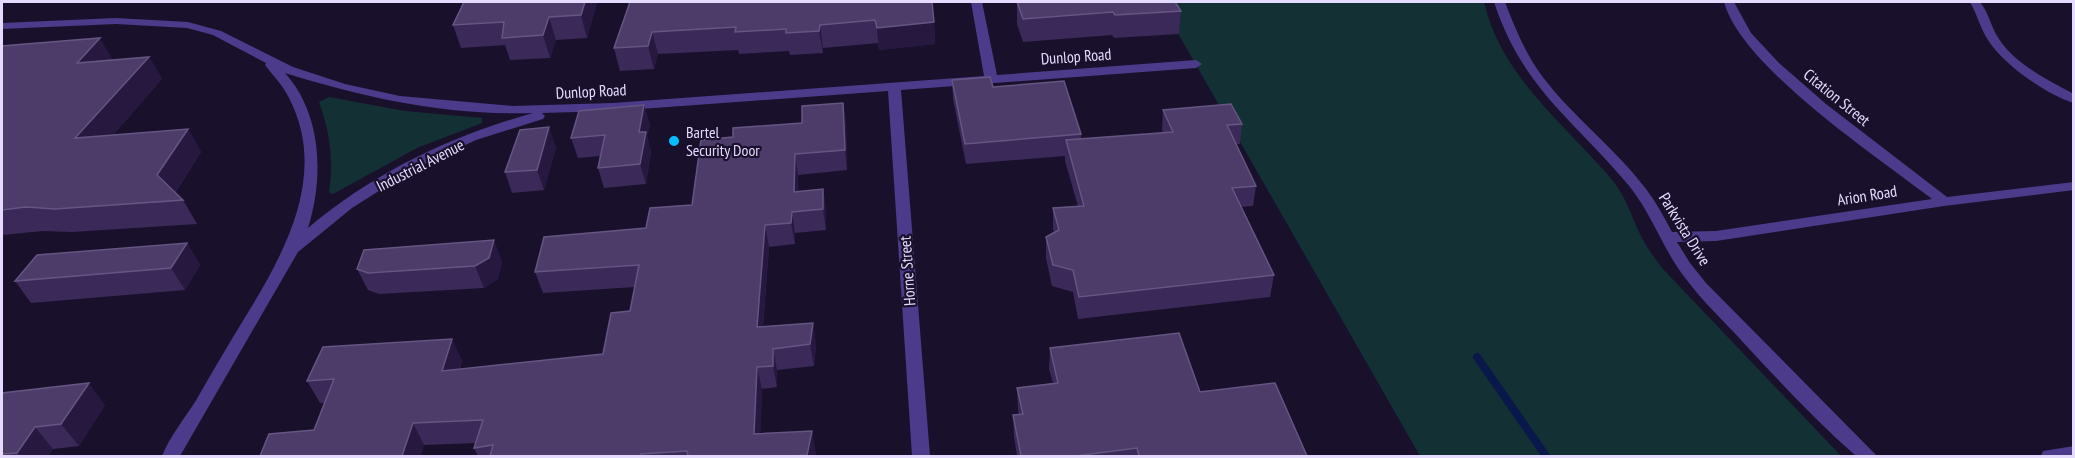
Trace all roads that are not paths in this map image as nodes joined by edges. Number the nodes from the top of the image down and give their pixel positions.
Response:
1 (976, 2) edge
2 (1500, 2) edge
3 (1729, 2) edge
4 (1980, 4) edge
5 (2, 26) edge
6 (262, 57) junction
7 (1196, 64) dead end
8 (991, 78) junction
9 (894, 86) junction
10 (2073, 99) edge
11 (564, 110) junction
12 (2073, 186) edge
13 (1944, 202) junction
14 (1666, 237) junction
15 (291, 250) junction
16 (2073, 453) edge
17 (171, 456) edge
18 (921, 456) edge
19 (1868, 456) edge
20 (2050, 456) edge

1 - 8 street
2 - 14 street, Parkvista Drive
3 - 13 street, Citation Street
4 - 10 street
5 - 6 street, Dunlop Road
6 - 11 street, Dunlop Road
6 - 15 street, Industrial Avenue
7 - 8 street, Dunlop Road
8 - 9 street, Dunlop Road
9 - 11 street, Dunlop Road
9 - 18 street, Horne Street
11 - 15 street, Industrial Avenue
12 - 13 street, Arion Road
13 - 14 street, Arion Road
14 - 19 street, Parkvista Drive
15 - 17 street, Industrial Avenue
16 - 20 street

